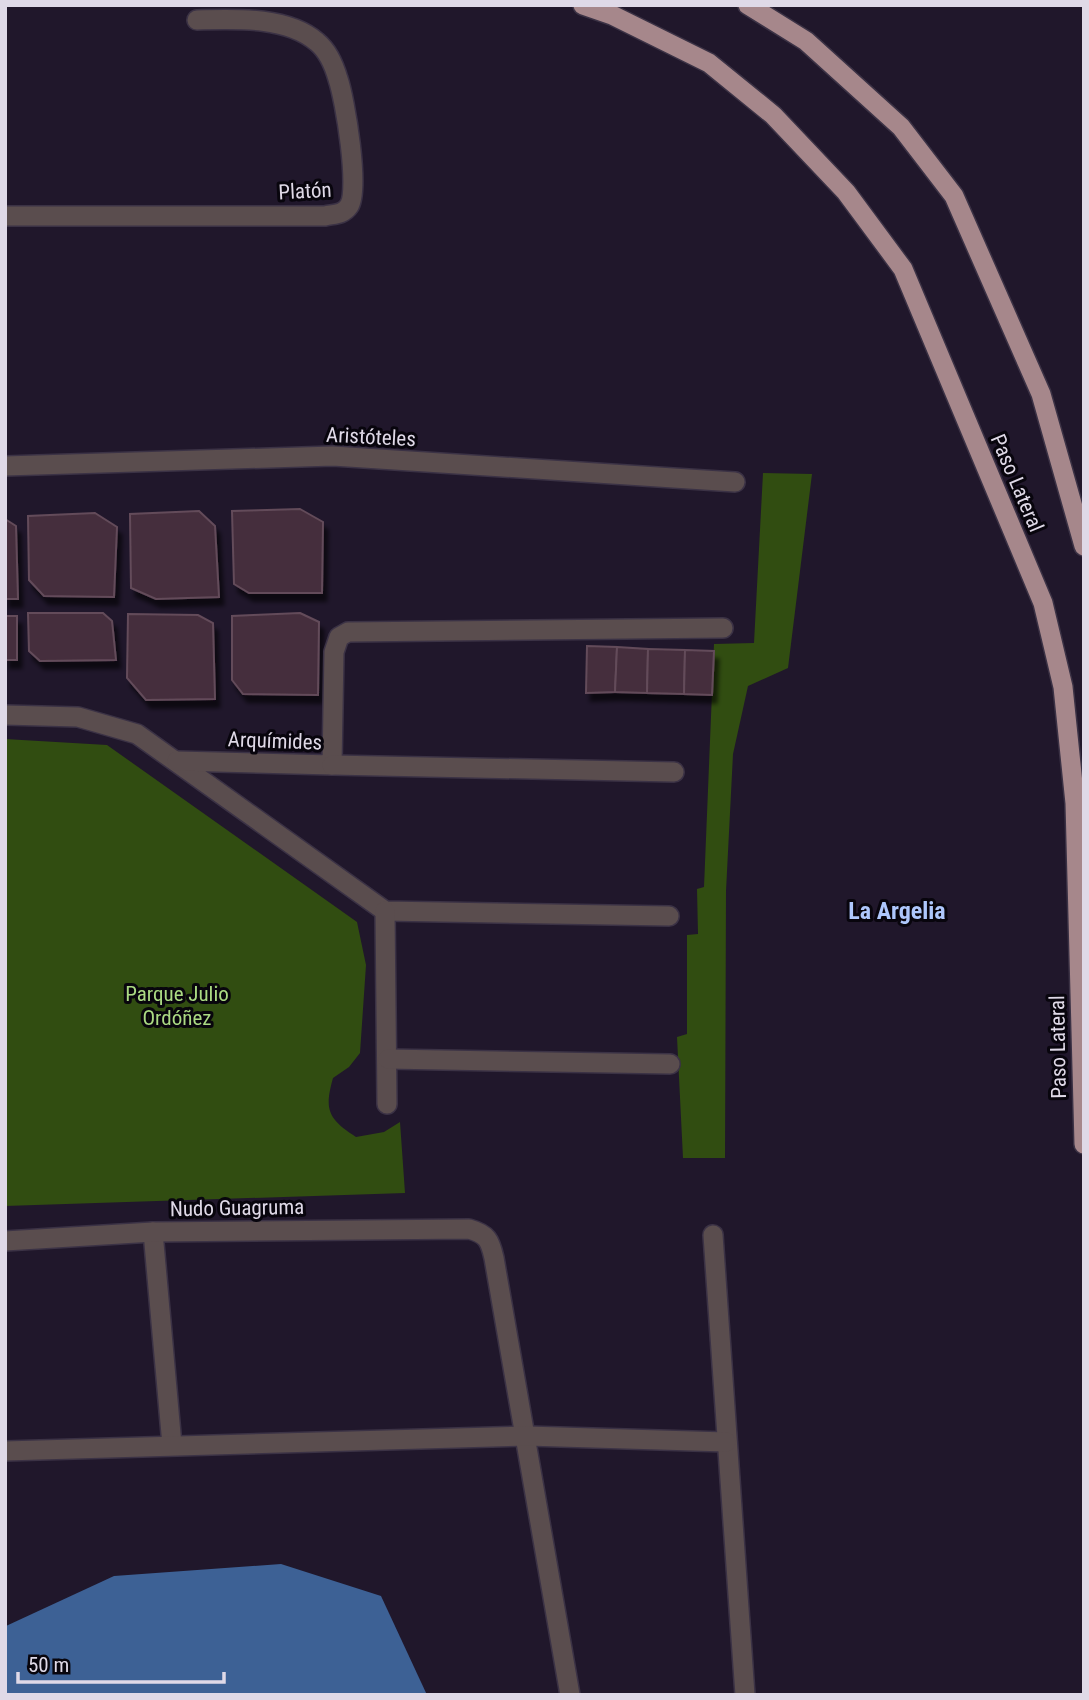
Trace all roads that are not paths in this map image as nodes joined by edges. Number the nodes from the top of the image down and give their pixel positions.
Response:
1 (583, 5) edge
2 (748, 5) edge
3 (197, 20) dead end
4 (5, 216) edge
5 (5, 466) edge
6 (735, 482) dead end
7 (1084, 546) edge
8 (723, 628) dead end
9 (5, 715) edge
10 (177, 761) junction
11 (332, 765) junction
12 (674, 772) dead end
13 (385, 911) junction
14 (669, 916) dead end
15 (388, 1059) junction
16 (670, 1064) dead end
17 (387, 1104) dead end
18 (1084, 1144) edge
19 (153, 1232) junction
20 (713, 1235) dead end
21 (5, 1241) edge
22 (527, 1436) junction
23 (726, 1442) junction
24 (172, 1445) junction
25 (5, 1451) edge
26 (570, 1695) edge
27 (745, 1695) edge

1 - 18 highway, Paso Lateral
2 - 7 highway, Paso Lateral
3 - 4 street, Platón
5 - 6 street, Aristóteles
8 - 11 street, Arquímides
9 - 10 street
10 - 11 street, Arquímides
10 - 13 street
11 - 12 street
13 - 14 street
13 - 15 street
15 - 16 street
15 - 17 street
19 - 21 street, Nudo Guagruma
19 - 22 street, Nudo Guagruma
19 - 24 street
20 - 23 street
22 - 23 street
22 - 24 street
22 - 26 street
23 - 27 street
24 - 25 street

